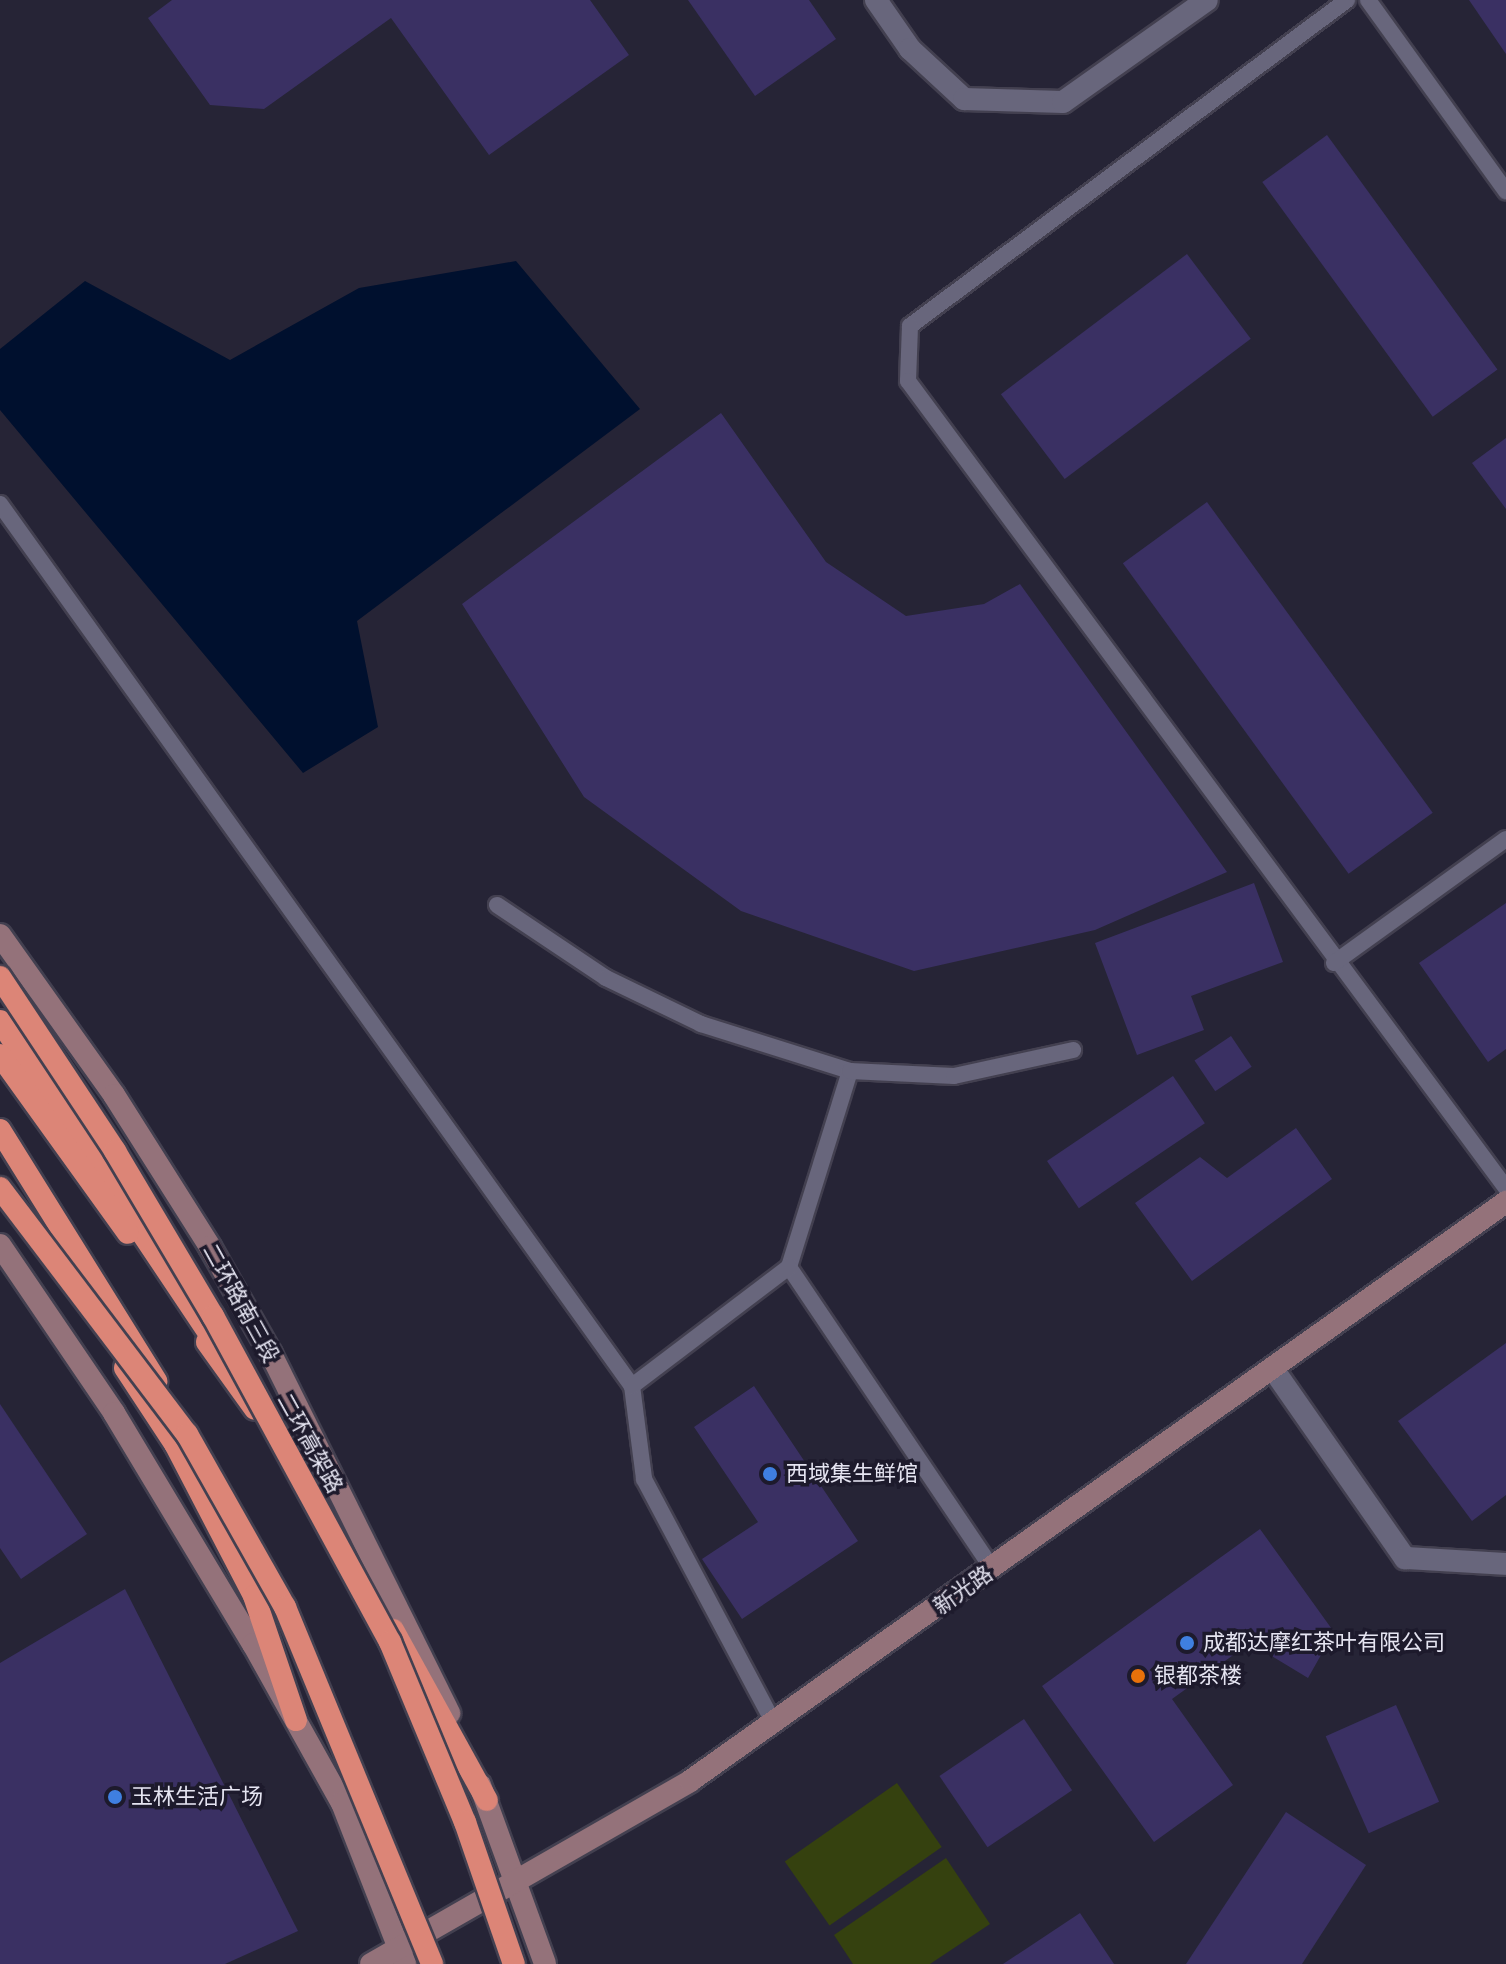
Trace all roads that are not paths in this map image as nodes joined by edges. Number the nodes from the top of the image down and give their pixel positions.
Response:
1 (876, 0) edge
2 (1207, 0) edge
3 (1347, 0) edge
4 (1368, 0) edge
5 (1506, 191) edge
6 (0, 504) edge
7 (1506, 839) edge
8 (497, 905) dead end
9 (0, 935) edge
10 (1334, 963) junction
11 (0, 977) edge
12 (0, 1021) edge
13 (1073, 1050) dead end
14 (0, 1055) edge
15 (850, 1071) junction
16 (0, 1130) edge
17 (0, 1176) edge
18 (0, 1188) edge
19 (1506, 1188) edge
20 (1506, 1202) edge
21 (0, 1245) edge
22 (789, 1267) junction
23 (1273, 1369) junction
24 (632, 1386) junction
25 (187, 1434) junction
26 (277, 1439) junction
27 (1506, 1564) edge
28 (993, 1569) junction
29 (296, 1720) junction
30 (774, 1723) junction
31 (487, 1800) junction
32 (519, 1883) junction
33 (403, 1956) edge
34 (371, 1964) edge
35 (432, 1964) edge
36 (514, 1964) edge
37 (545, 1964) edge

1 - 2 street
3 - 10 lane
4 - 5 lane
6 - 24 lane
7 - 10 lane
8 - 15 lane
9 - 31 main road, 二环路南三段
10 - 19 lane
11 - 26 highway, 二环高架路, bridge
12 - 31 highway
13 - 15 lane
14 - 26 highway, bridge
15 - 22 lane
16 - 25 highway, bridge
17 - 29 highway
18 - 25 highway, bridge
20 - 23 main road, 新光路
21 - 29 main road
22 - 24 lane
22 - 28 lane
23 - 27 street
23 - 28 main road, 新光路
24 - 30 lane
25 - 35 highway, bridge
26 - 36 highway, 二环高架路, bridge
28 - 30 main road, 新光路
29 - 33 main road
30 - 32 main road, 新光路
31 - 32 main road, 二环路南三段
32 - 33 main road, 新光路
32 - 37 main road, 二环路南三段
33 - 34 main road, 新光路

